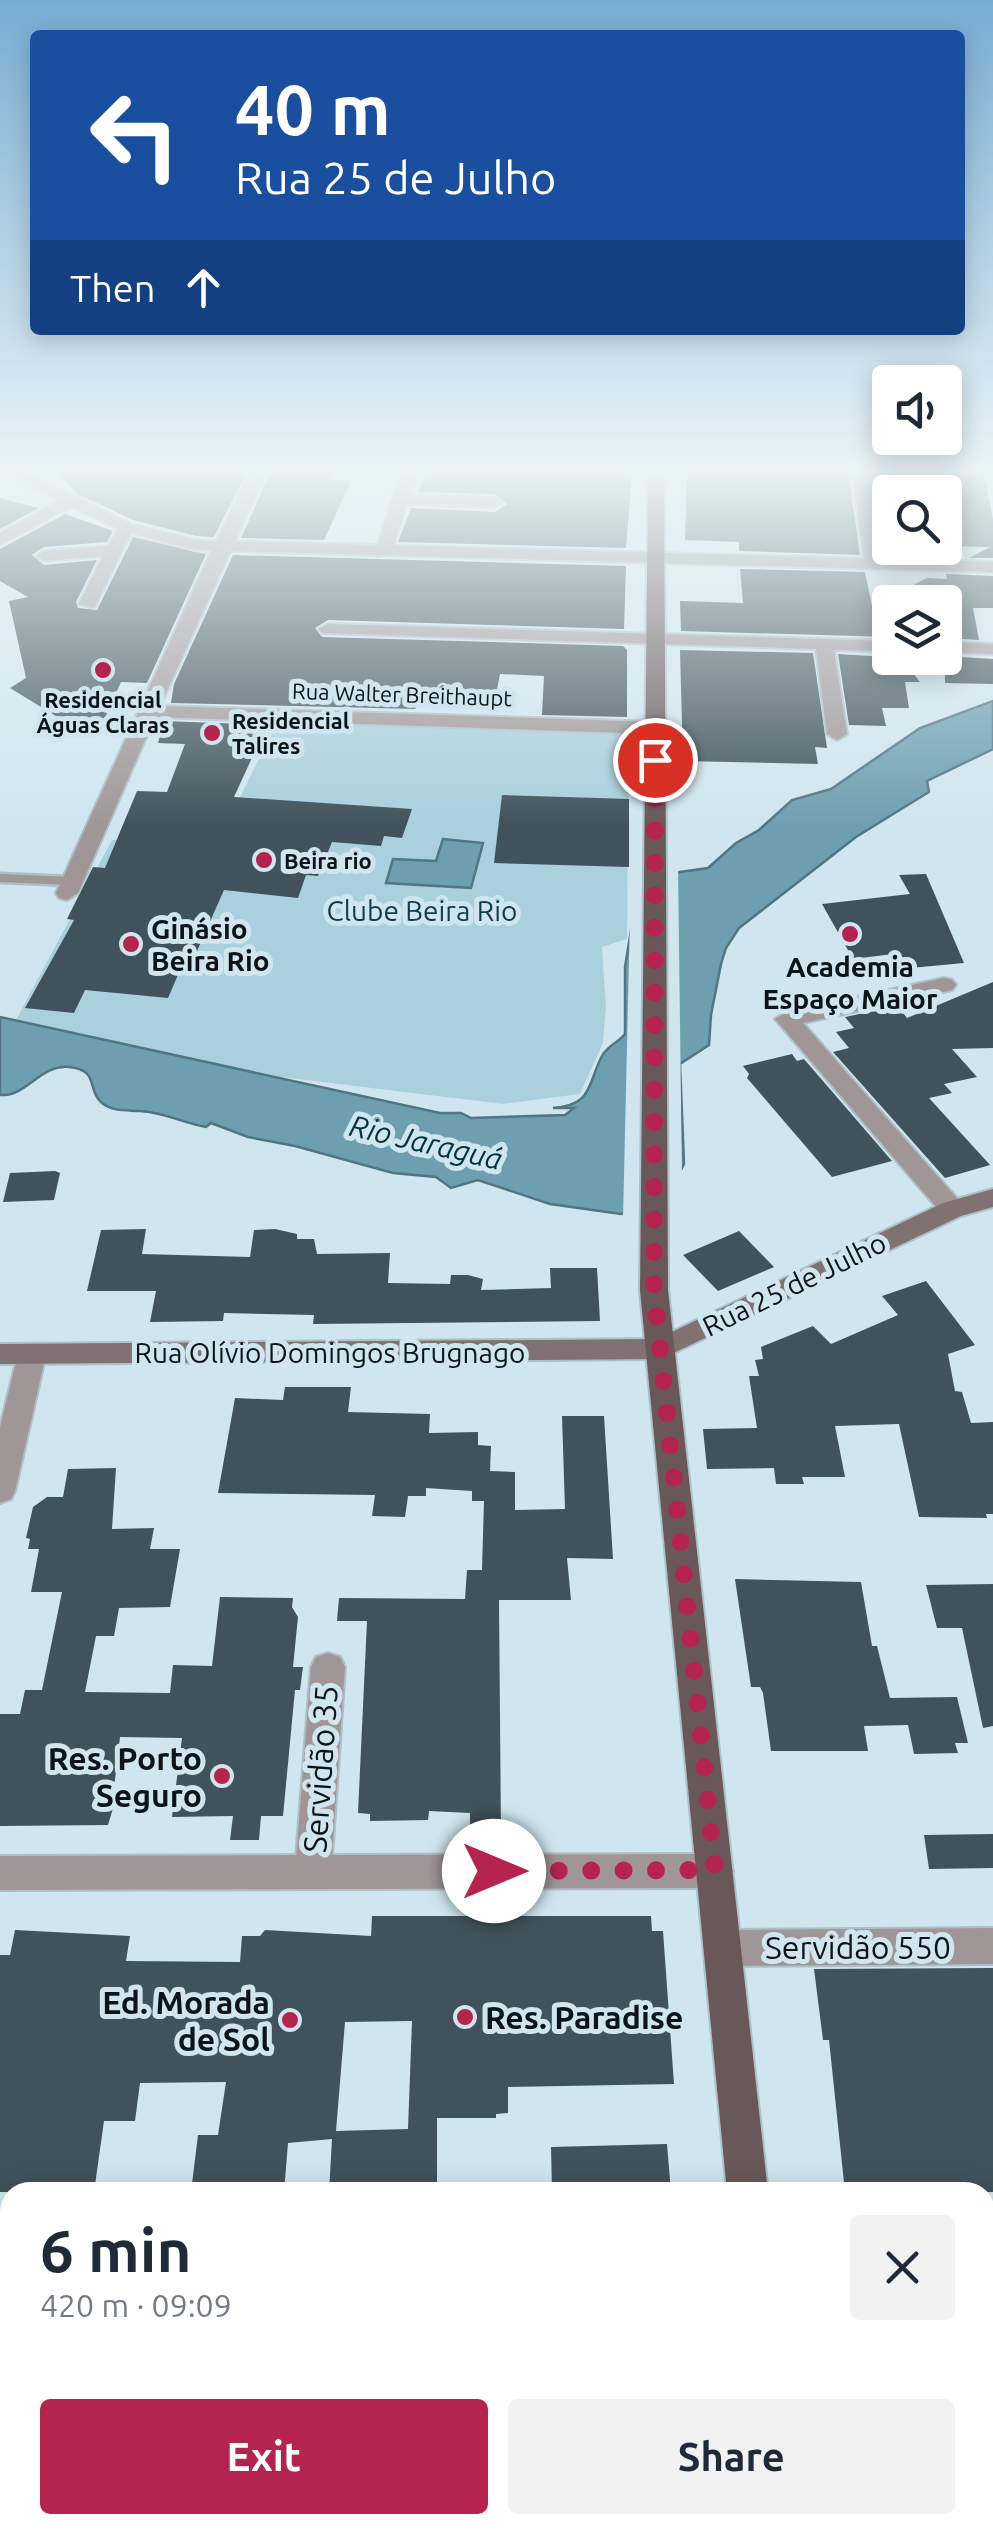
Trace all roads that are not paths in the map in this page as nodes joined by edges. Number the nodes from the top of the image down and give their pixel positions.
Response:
1 (95, 589) edge
2 (202, 589) edge
3 (656, 589) edge
4 (88, 604) dead end
5 (328, 629) dead end
6 (655, 638) junction
7 (824, 644) junction
8 (872, 645) edge
9 (962, 648) edge
10 (993, 649) edge
11 (148, 710) junction
12 (655, 728) junction
13 (837, 734) dead end
14 (0, 878) edge
15 (69, 888) joint
16 (944, 985) dead end
17 (993, 1198) edge
18 (952, 1209) junction
19 (660, 1349) junction
20 (0, 1354) edge
21 (32, 1354) junction
22 (0, 1492) edge
23 (328, 1667) dead end
24 (715, 1870) junction
25 (313, 1871) junction
26 (0, 1873) edge
27 (993, 1946) edge
28 (723, 1948) junction
29 (747, 2182) edge

1 - 4 street
2 - 11 street
3 - 6 main road
5 - 6 street
6 - 7 street
6 - 12 main road
7 - 8 street
7 - 13 street
9 - 10 street
11 - 12 street, Rua Walter Breithaupt
11 - 15 street
12 - 19 main road
14 - 15 lane
16 - 18 street
17 - 18 main road, Rua 25 de Julho
18 - 19 main road, Rua 25 de Julho
19 - 21 main road, Rua Olívio Domingos Brugnago
19 - 24 main road
20 - 21 main road, Rua Olívio Domingos Brugnago
21 - 22 street
23 - 25 street, Servidão 35
24 - 25 street
24 - 28 main road
25 - 26 street
27 - 28 street, Servidão 550
28 - 29 main road

